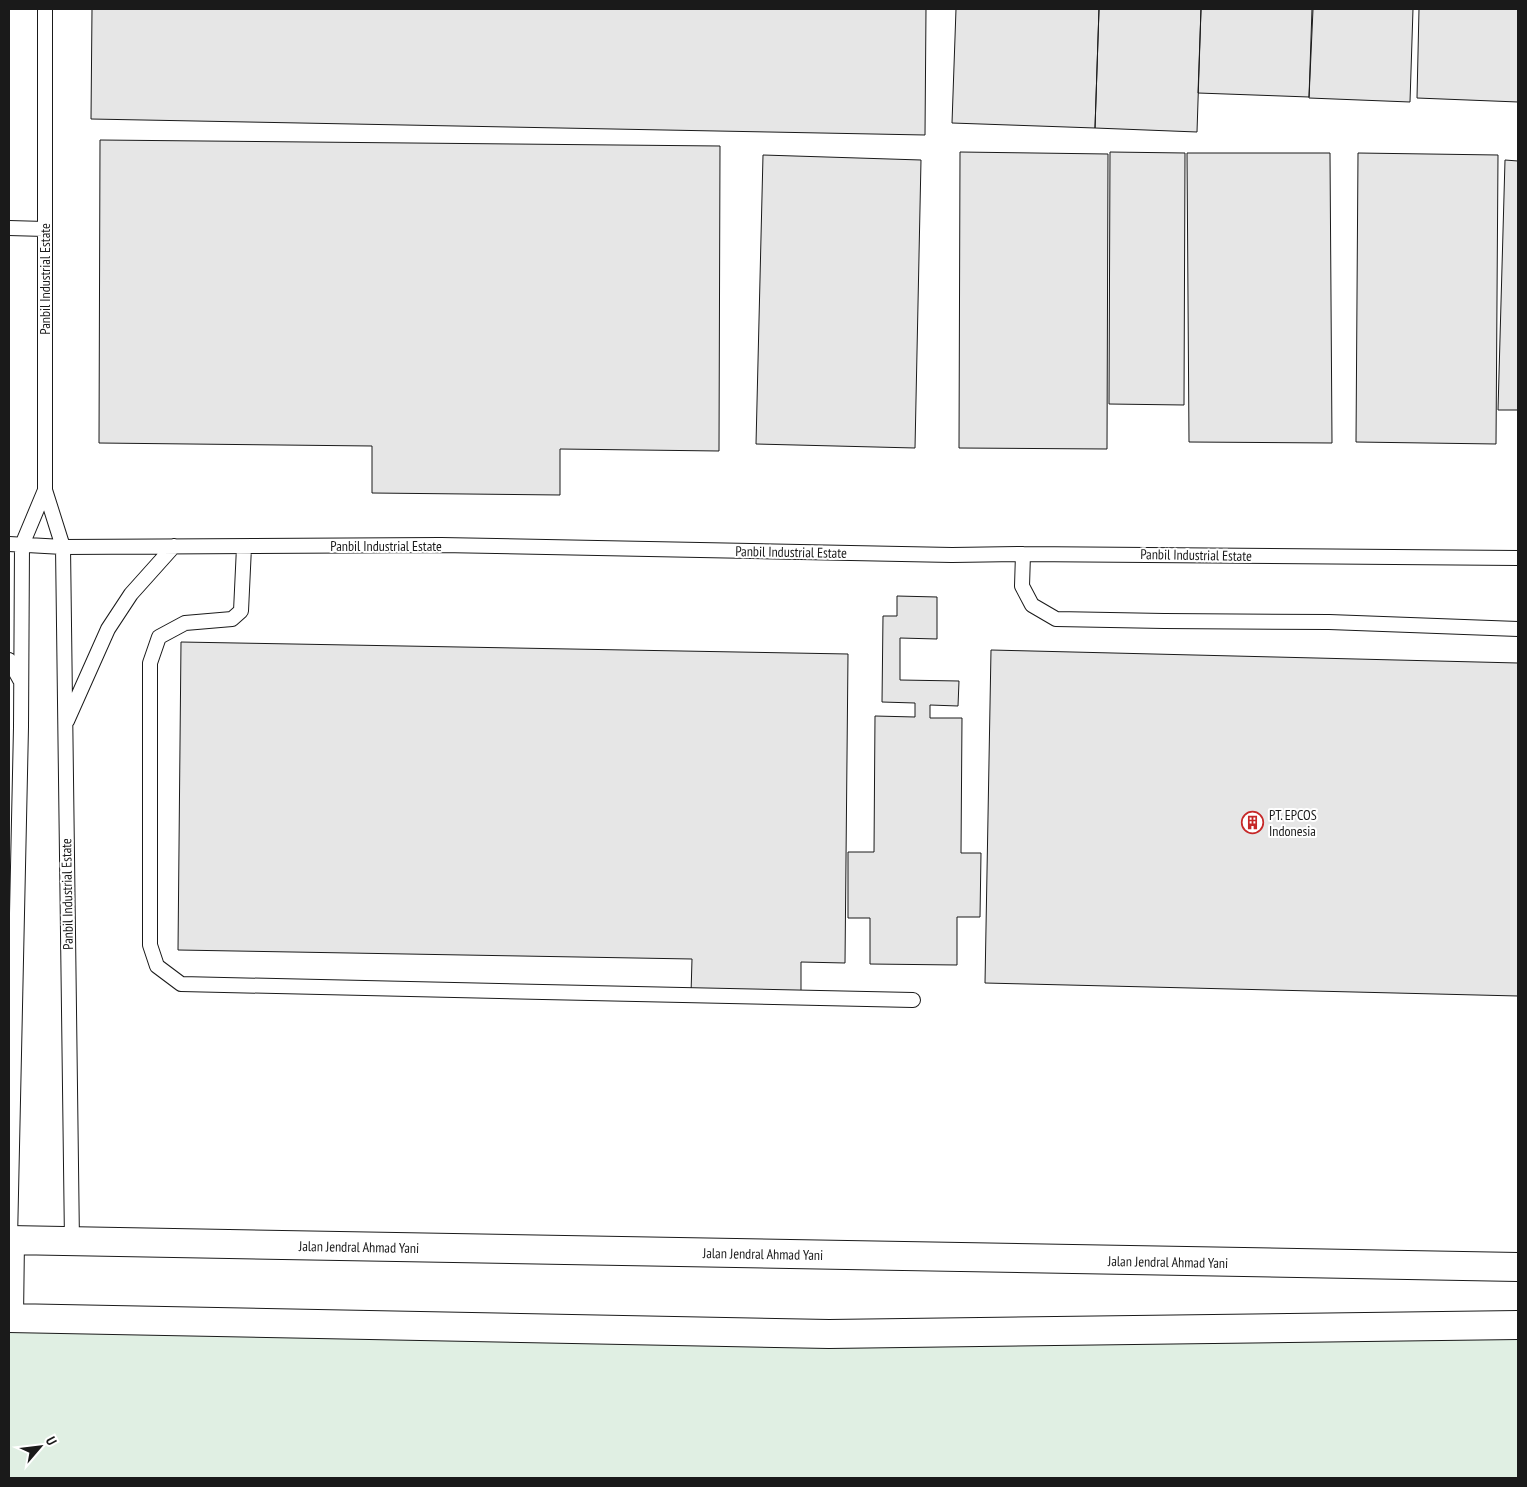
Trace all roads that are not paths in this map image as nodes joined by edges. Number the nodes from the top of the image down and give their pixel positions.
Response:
1 (45, 9) edge
2 (9, 228) edge
3 (45, 229) junction
4 (45, 490) junction
5 (16, 544) edge
6 (174, 546) junction
7 (63, 547) junction
8 (244, 547) junction
9 (1023, 554) junction
10 (1518, 558) edge
11 (1518, 629) edge
12 (9, 660) edge
13 (20, 681) junction
14 (65, 726) junction
15 (912, 1000) dead end
16 (9, 1240) edge
17 (72, 1242) junction
18 (1518, 1267) edge
19 (9, 1318) edge
20 (1518, 1325) edge

1 - 3 lane, Panbil Industrial Estate
2 - 3 lane
3 - 4 lane, Panbil Industrial Estate
4 - 5 lane
4 - 7 lane, Panbil Industrial Estate
5 - 7 lane, Panbil Industrial Estate
5 - 13 lane
6 - 7 lane, Panbil Industrial Estate
6 - 8 lane, Panbil Industrial Estate
6 - 14 lane
7 - 14 lane, Panbil Industrial Estate
8 - 9 lane, Panbil Industrial Estate
8 - 15 lane
9 - 10 lane, Panbil Industrial Estate
9 - 11 lane
12 - 13 lane
13 - 16 lane
14 - 17 lane, Panbil Industrial Estate
16 - 17 highway, Jalan Jendral Ahmad Yani
16 - 19 highway
17 - 18 highway, Jalan Jendral Ahmad Yani
19 - 20 highway

